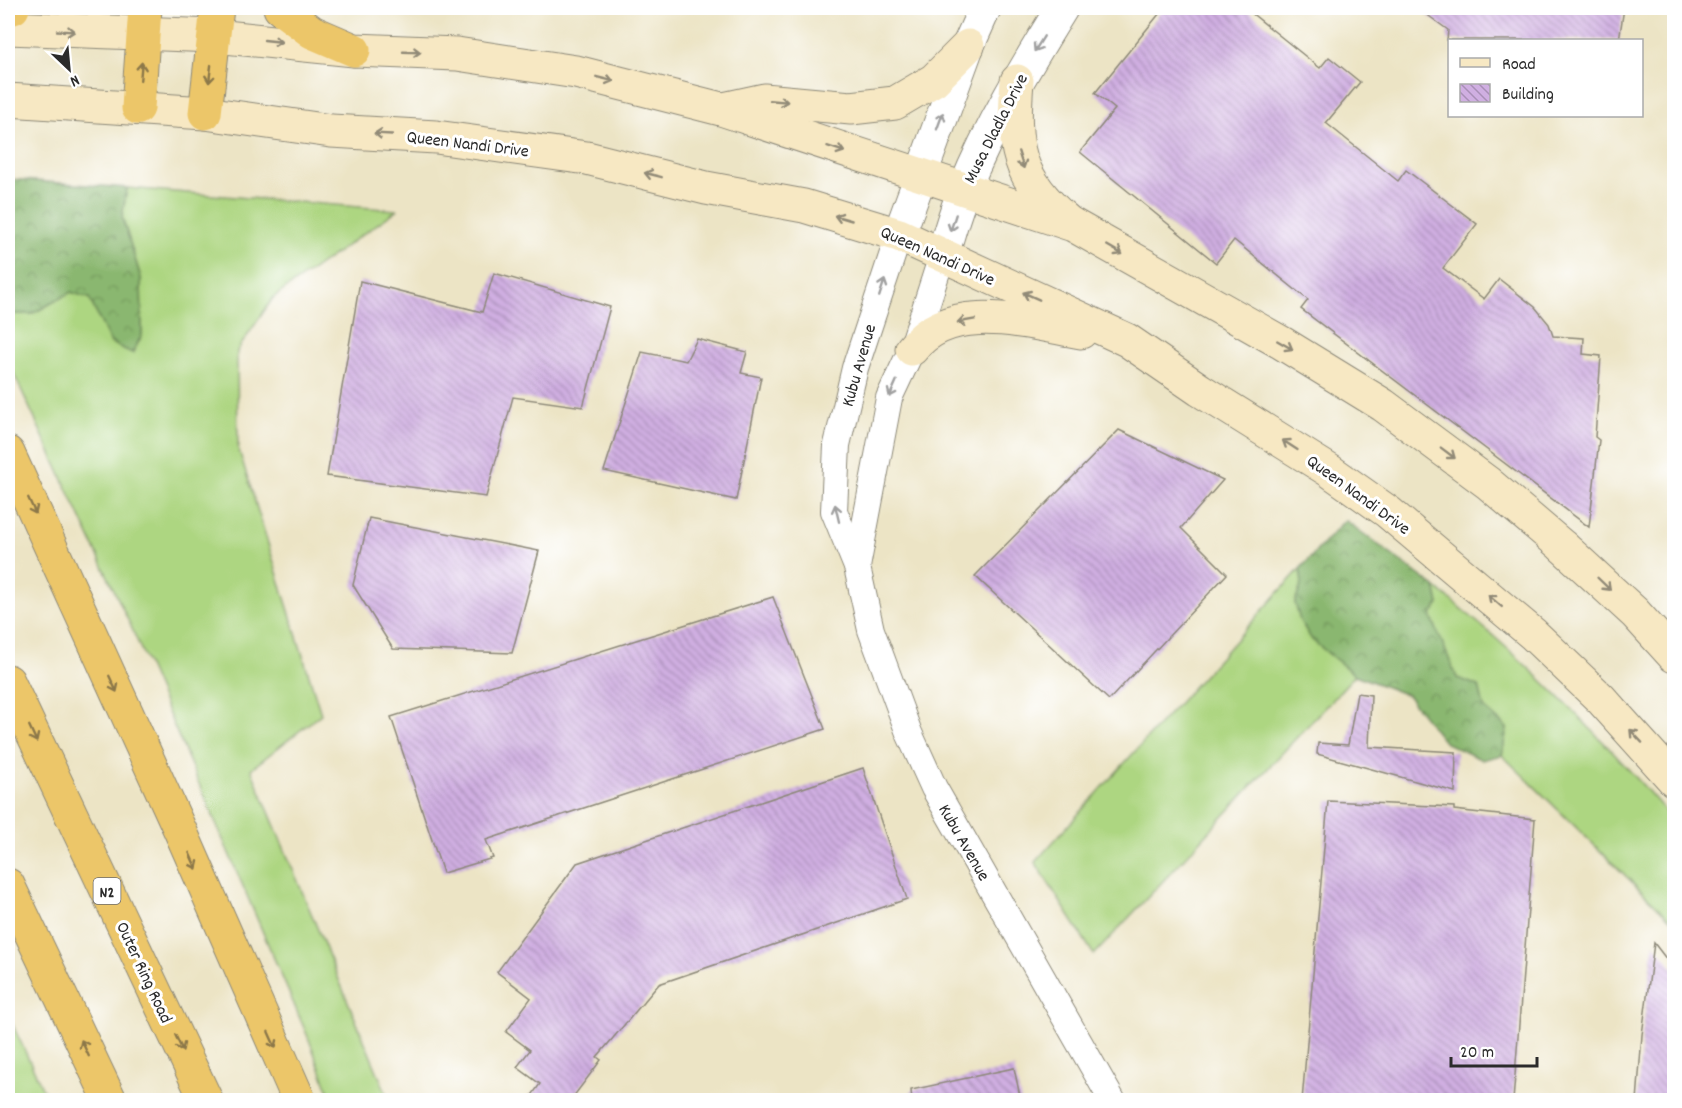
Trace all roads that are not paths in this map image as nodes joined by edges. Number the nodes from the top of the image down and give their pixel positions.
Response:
1 (13, 8) edge
2 (280, 8) edge
3 (985, 8) edge
4 (1062, 8) edge
5 (8, 9) edge
6 (144, 21) edge
7 (216, 22) edge
8 (8, 28) edge
9 (968, 46) junction
10 (354, 50) junction
11 (1017, 81) junction
12 (8, 100) edge
13 (138, 108) junction
14 (721, 109) junction
15 (205, 113) junction
16 (920, 176) junction
17 (964, 190) junction
18 (1072, 225) junction
19 (899, 235) junction
20 (942, 256) junction
21 (1127, 340) junction
22 (912, 349) junction
23 (8, 453) edge
24 (857, 567) junction
25 (1674, 656) edge
26 (8, 681) edge
27 (1674, 780) edge
28 (8, 885) edge
29 (110, 1101) edge
30 (206, 1101) edge
31 (299, 1101) edge
32 (1112, 1101) edge

1 - 5 highway
2 - 10 highway
3 - 9 street
4 -> 11 street, Musa Dladla Drive
6 - 7 main road
8 -> 6 main road
13 -> 6 highway
7 -> 10 main road
7 -> 15 highway
14 -> 9 main road
16 -> 9 street
10 -> 14 main road
11 - 17 street, Musa Dladla Drive
11 -> 18 main road
12 - 13 main road, Queen Nandi Drive
13 - 15 main road, Queen Nandi Drive
14 -> 16 main road
19 -> 15 main road, Queen Nandi Drive
16 - 17 main road
16 - 19 street
17 - 18 main road
17 -> 20 street, Musa Dladla Drive
18 -> 25 main road
19 - 20 main road, Queen Nandi Drive
24 -> 19 street, Kubu Avenue
21 -> 20 main road, Queen Nandi Drive
20 - 22 street, Kubu Avenue
21 -> 22 main road
27 -> 21 main road, Queen Nandi Drive
22 -> 24 street, Kubu Avenue
23 -> 31 highway
24 - 32 street, Kubu Avenue
26 -> 30 highway, Outer Ring Road / N2
29 -> 28 highway

